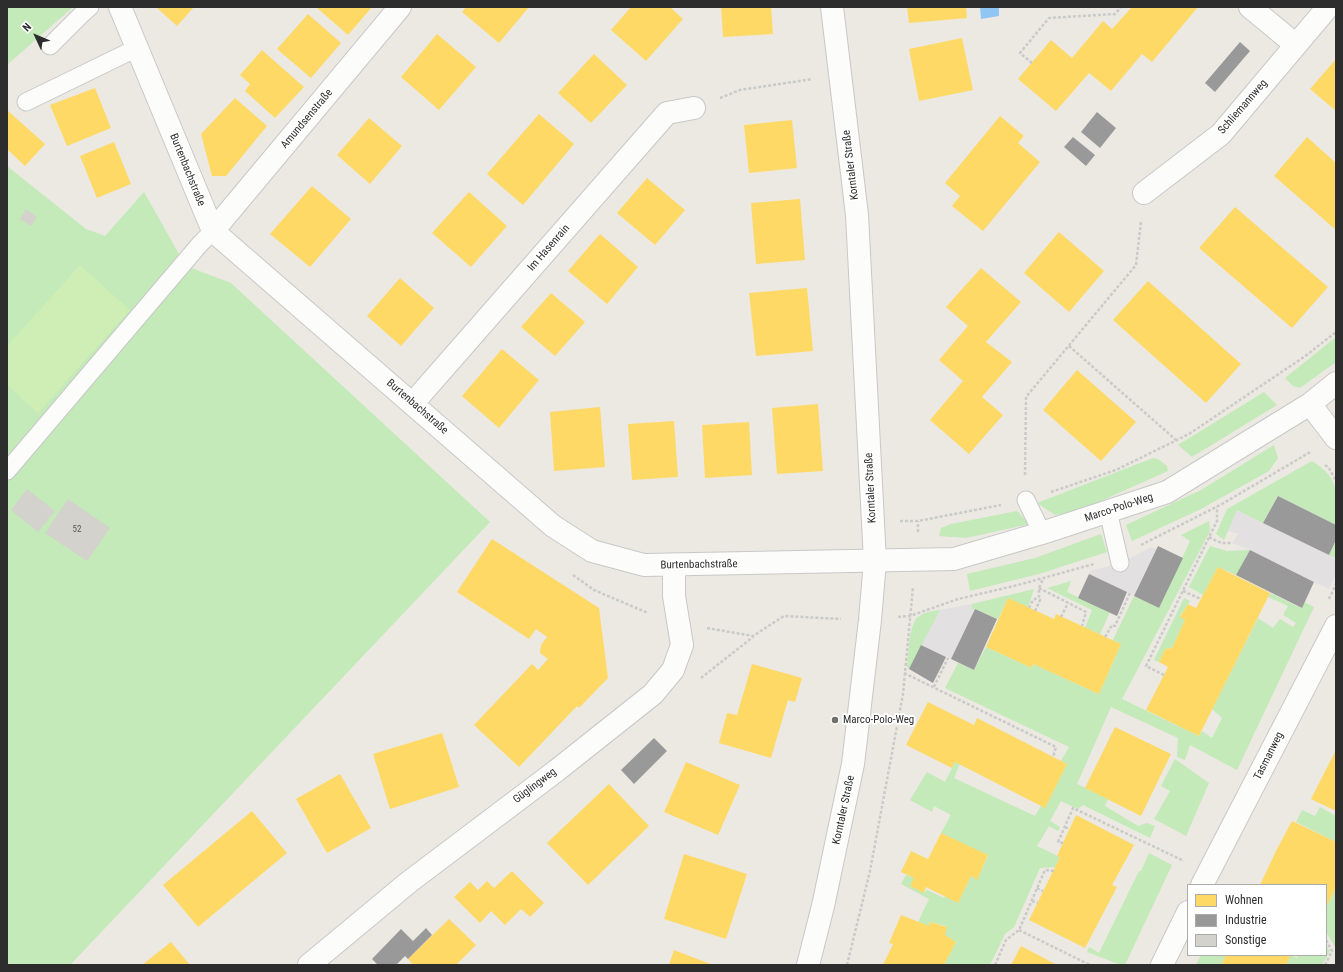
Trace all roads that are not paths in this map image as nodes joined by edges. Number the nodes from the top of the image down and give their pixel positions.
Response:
1 (90, 7) edge
2 (120, 7) edge
3 (400, 7) edge
4 (832, 7) edge
5 (1250, 7) edge
6 (1328, 7) edge
7 (1296, 45) junction
8 (50, 46) dead end
9 (137, 48) junction
10 (26, 102) dead end
11 (694, 108) road end
12 (1144, 193) road end
13 (213, 231) junction
14 (1336, 383) edge
15 (413, 404) junction
16 (1310, 404) junction
17 (1336, 438) edge
18 (7, 471) edge
19 (1026, 500) road end
20 (1108, 511) junction
21 (1042, 533) junction
22 (875, 561) junction
23 (1120, 563) dead end
24 (674, 566) junction
25 (1336, 626) edge
26 (1203, 884) edge
27 (1187, 914) edge
28 (309, 965) edge
29 (808, 965) edge
30 (1162, 965) edge

1 - 8 lane
2 - 9 street, Burtenbachstraße
3 - 13 street, Amundsenstraße
4 - 22 street, Korntaler Straße
5 - 7 street
6 - 7 street, Schliemannweg
7 - 12 street, Schliemannweg
9 - 10 lane
9 - 13 street, Burtenbachstraße
11 - 15 street, Im Hasenrain
13 - 15 street, Burtenbachstraße
13 - 18 lane
14 - 16 street, Marco-Polo-Weg
15 - 24 street, Burtenbachstraße
16 - 17 street
16 - 20 street, Marco-Polo-Weg
19 - 21 lane
20 - 21 street, Marco-Polo-Weg
20 - 23 lane
21 - 22 street, Marco-Polo-Weg
22 - 24 street, Burtenbachstraße
22 - 29 street, Korntaler Straße
24 - 28 street, Güglingweg
25 - 26 street, Tasmanweg
27 - 30 street

